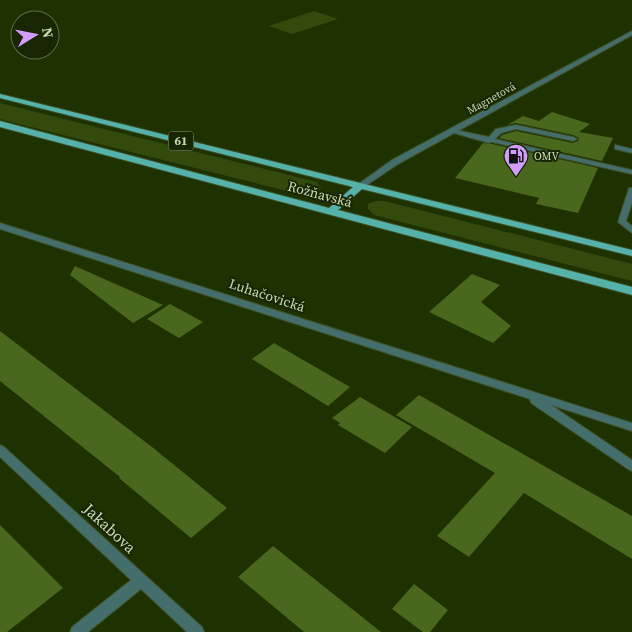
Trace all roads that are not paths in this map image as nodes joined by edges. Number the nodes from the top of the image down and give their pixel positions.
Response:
1 (632, 33) edge
2 (0, 96) edge
3 (0, 124) edge
4 (451, 131) junction
5 (573, 138) dead end
6 (489, 141) junction
7 (618, 147) dead end
8 (632, 151) edge
9 (632, 172) edge
10 (361, 185) junction
11 (632, 190) edge
12 (330, 212) junction
13 (0, 226) edge
14 (632, 230) edge
15 (632, 253) edge
16 (632, 291) edge
17 (525, 393) junction
18 (632, 427) edge
19 (0, 450) edge
20 (632, 466) edge
21 (141, 580) junction
22 (77, 632) edge
23 (197, 632) edge

1 - 4 street, Magnetová
2 - 10 main road, Rožňavská / 61
3 - 12 main road, Rožňavská / 61
4 - 6 street
4 - 10 street, Magnetová
5 - 6 street
6 - 9 street
7 - 8 street
10 - 12 main road
10 - 15 main road, Rožňavská / 61
11 - 14 street
12 - 16 main road, Rožňavská / 61
13 - 17 street, Luhačovická
17 - 18 street, Luhačovická
17 - 20 street, Luhačovická
19 - 21 street, Jakabova
21 - 22 street
21 - 23 street, Jakabova

